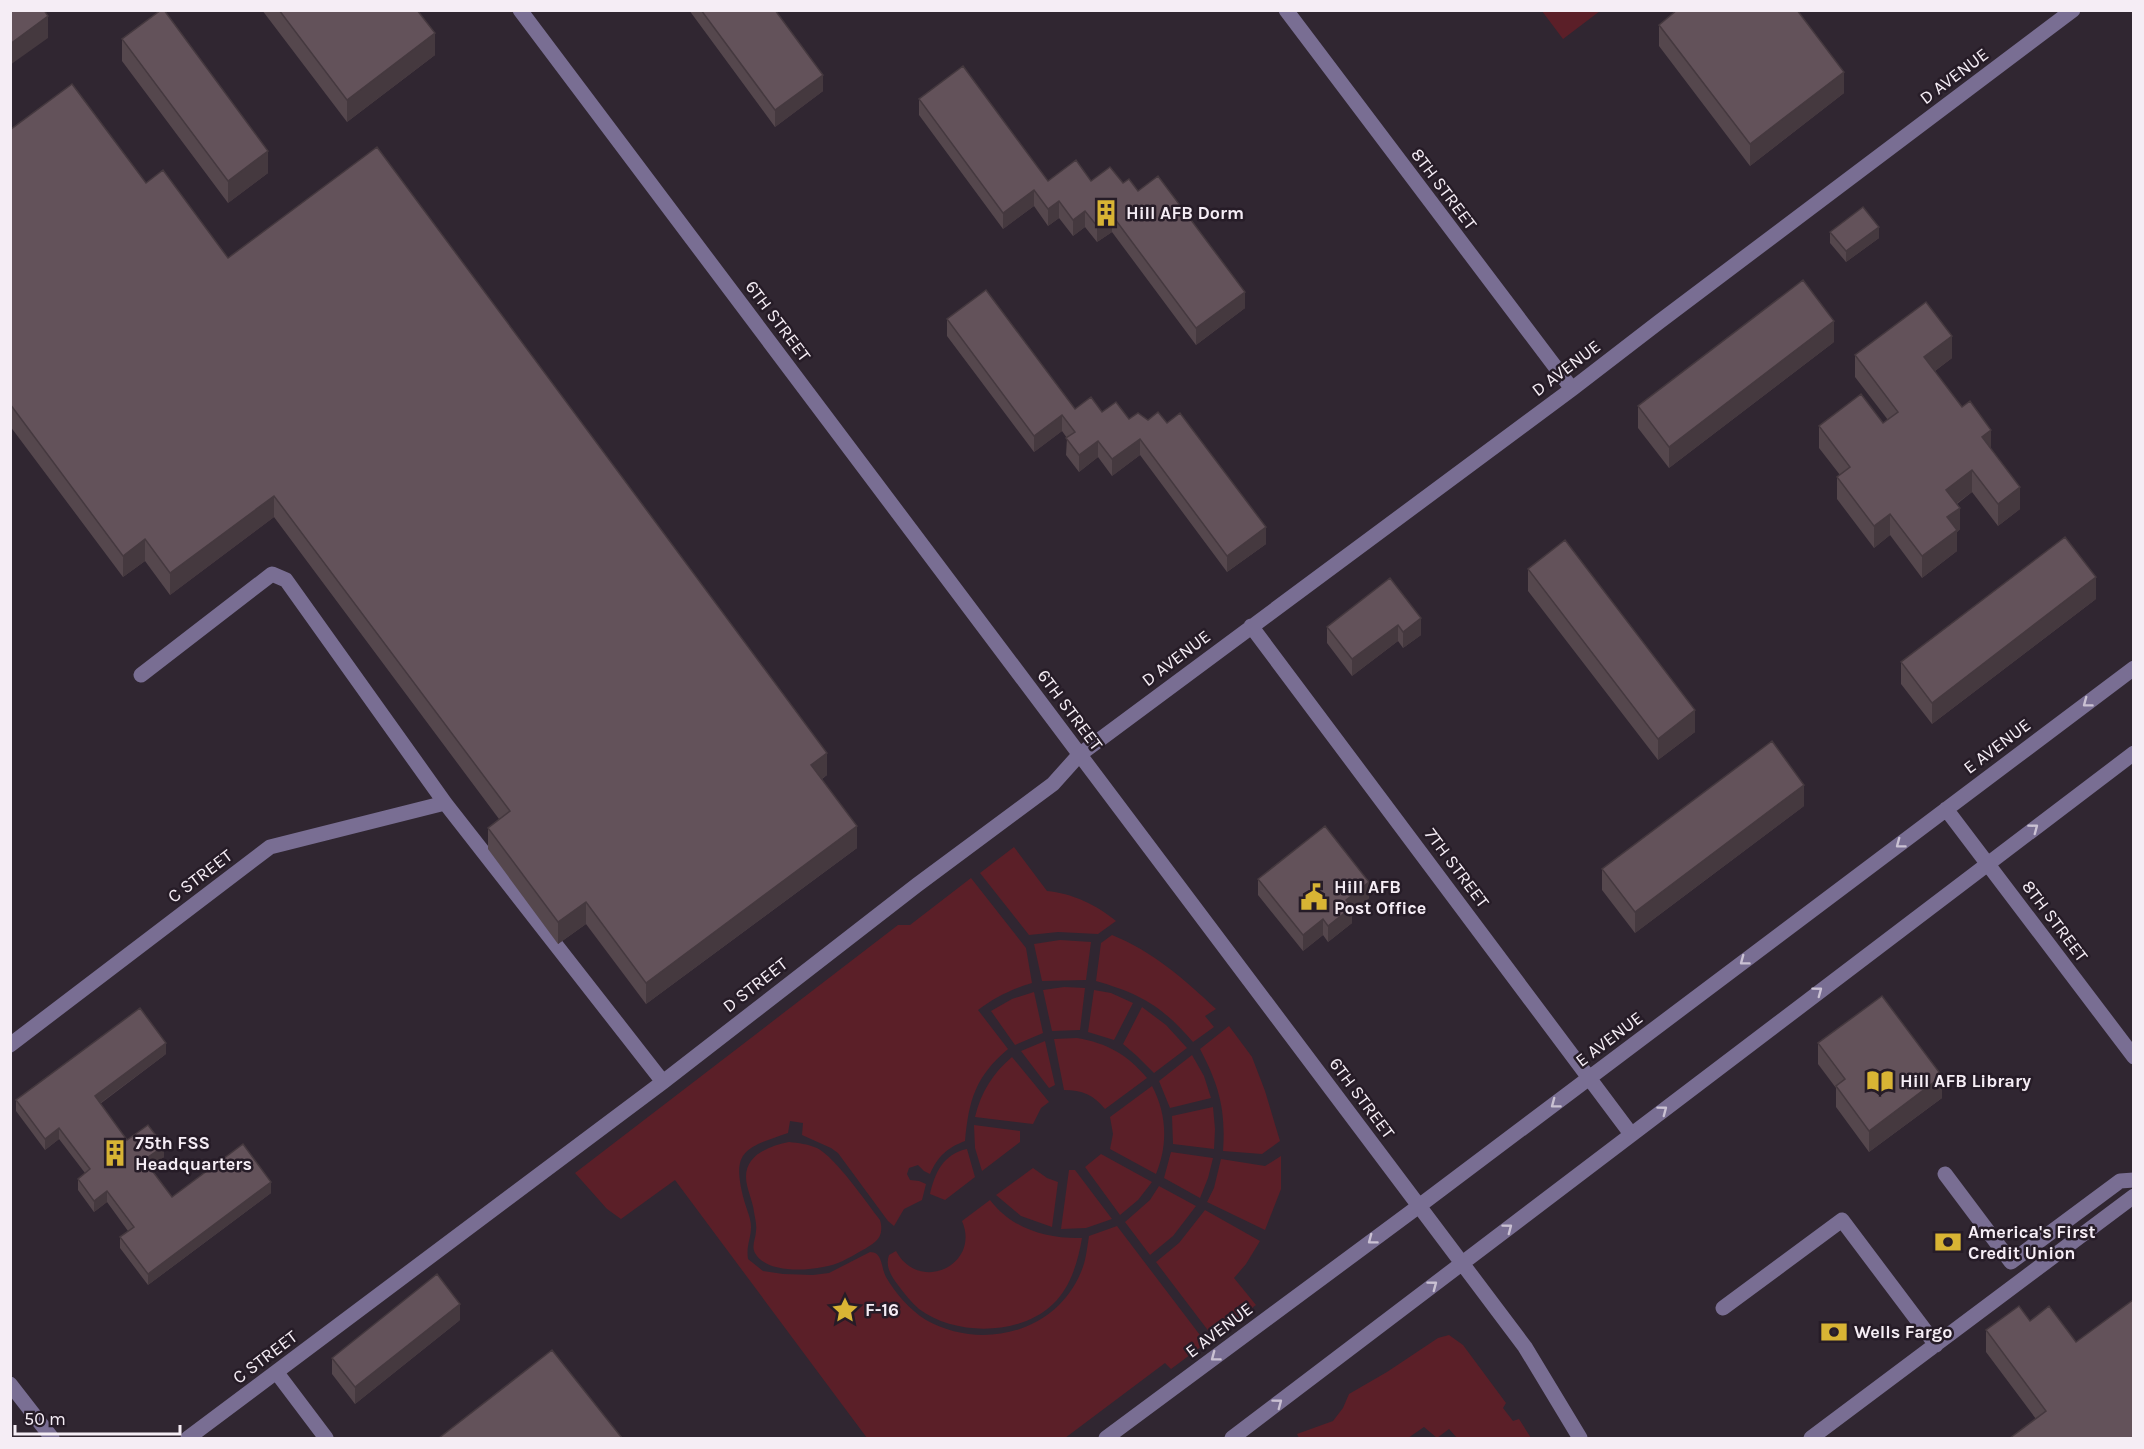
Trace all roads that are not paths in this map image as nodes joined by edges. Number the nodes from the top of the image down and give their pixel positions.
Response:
1 (520, 10) edge
2 (1286, 10) edge
3 (2073, 10) edge
4 (1572, 389) junction
5 (1251, 626) junction
6 (2133, 668) edge
7 (141, 675) dead end
8 (2133, 753) edge
9 (1079, 754) junction
10 (444, 803) junction
11 (1946, 809) junction
12 (1987, 863) junction
13 (10, 1045) edge
14 (2133, 1057) edge
15 (1589, 1078) junction
16 (663, 1082) junction
17 (1631, 1134) junction
18 (1945, 1174) dead end
19 (2133, 1180) edge
20 (2133, 1196) edge
21 (1419, 1206) junction
22 (450, 1241) joint
23 (2011, 1262) junction
24 (1461, 1263) junction
25 (2024, 1278) junction
26 (1723, 1308) dead end
27 (1936, 1345) junction
28 (277, 1374) junction
29 (10, 1384) edge
30 (52, 1438) edge
31 (188, 1438) edge
32 (326, 1438) edge
33 (1106, 1438) edge
34 (1232, 1438) edge
35 (1580, 1438) edge
36 (1811, 1438) edge

1 - 9 street, 6TH STREET
2 - 4 street, 8TH STREET
3 - 4 street, D AVENUE
4 - 5 street, D AVENUE
5 - 9 street, D AVENUE
5 - 15 street, 7TH STREET
6 -> 11 street, E AVENUE
7 - 10 street
12 -> 8 street
9 - 16 street, D STREET
9 - 21 street, 6TH STREET
10 - 13 street, C STREET
10 - 16 street
11 - 12 street, 8TH STREET
11 -> 15 street, E AVENUE
12 - 14 street, 8TH STREET
17 -> 12 street
15 - 17 street, 7TH STREET
15 -> 21 street, E AVENUE
16 - 22 street, D STREET
24 -> 17 street
18 - 23 street
19 - 23 street
20 - 25 street
21 - 24 street, 6TH STREET
21 -> 33 street, E AVENUE
22 - 28 street, C STREET
23 - 25 street
34 -> 24 street
24 - 35 street, 6TH STREET
25 - 27 street
26 - 27 street
27 - 36 street
28 - 31 street, C STREET
28 - 32 street
29 - 30 street

